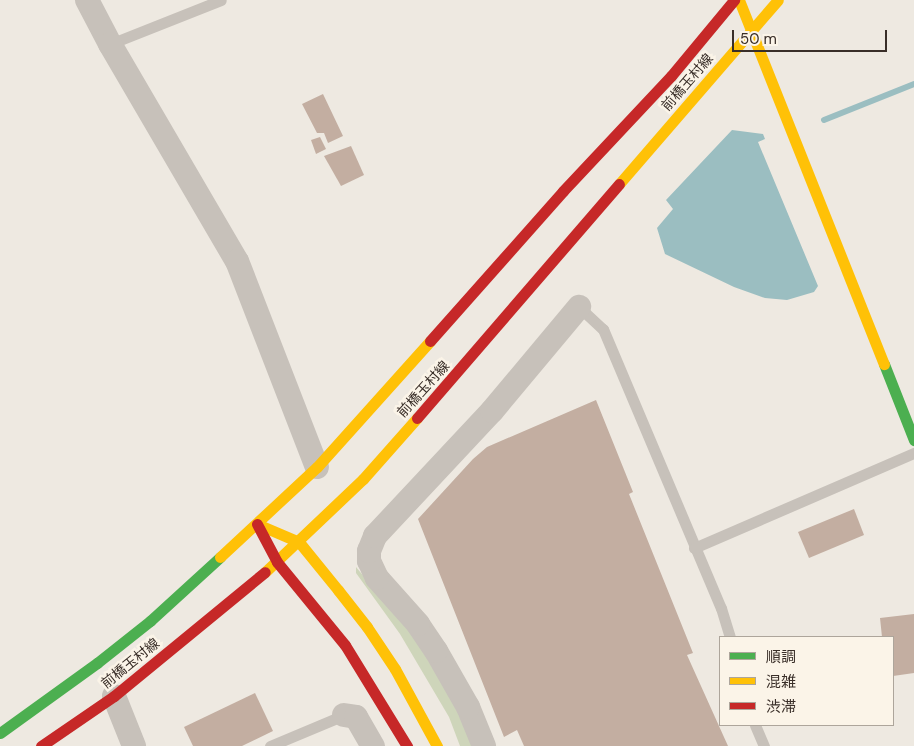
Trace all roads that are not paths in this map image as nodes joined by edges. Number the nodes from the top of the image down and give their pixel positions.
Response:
1 (87, 0) edge
2 (222, 0) edge
3 (734, 0) edge
4 (739, 0) edge
5 (778, 0) edge
6 (751, 31) junction
7 (110, 44) junction
8 (579, 307) joint
9 (913, 434) edge
10 (914, 453) edge
11 (317, 467) junction
12 (257, 524) junction
13 (299, 542) junction
14 (694, 548) junction
15 (276, 562) junction
16 (730, 636) edge
17 (114, 696) junction
18 (344, 715) joint
19 (755, 726) edge
20 (0, 733) edge
21 (41, 746) edge
22 (134, 746) edge
23 (270, 746) edge
24 (373, 746) edge
25 (407, 746) edge
26 (437, 746) edge
27 (484, 746) edge
28 (764, 746) edge

1 - 7 street
2 - 7 lane
3 - 11 main road, 前橋玉村線
4 - 6 main road
5 - 6 main road, 前橋玉村線
6 - 9 main road
6 - 13 main road, 前橋玉村線
7 - 11 street
8 - 14 lane
8 - 27 street
10 - 14 lane
11 - 12 main road, 前橋玉村線
12 - 13 main road
12 - 15 main road
12 - 20 main road, 前橋玉村線
13 - 15 main road, 前橋玉村線
13 - 26 main road
14 - 16 lane
15 - 17 main road, 前橋玉村線
15 - 25 main road
17 - 21 main road, 前橋玉村線
17 - 22 street
18 - 23 lane
18 - 24 street
19 - 28 lane

